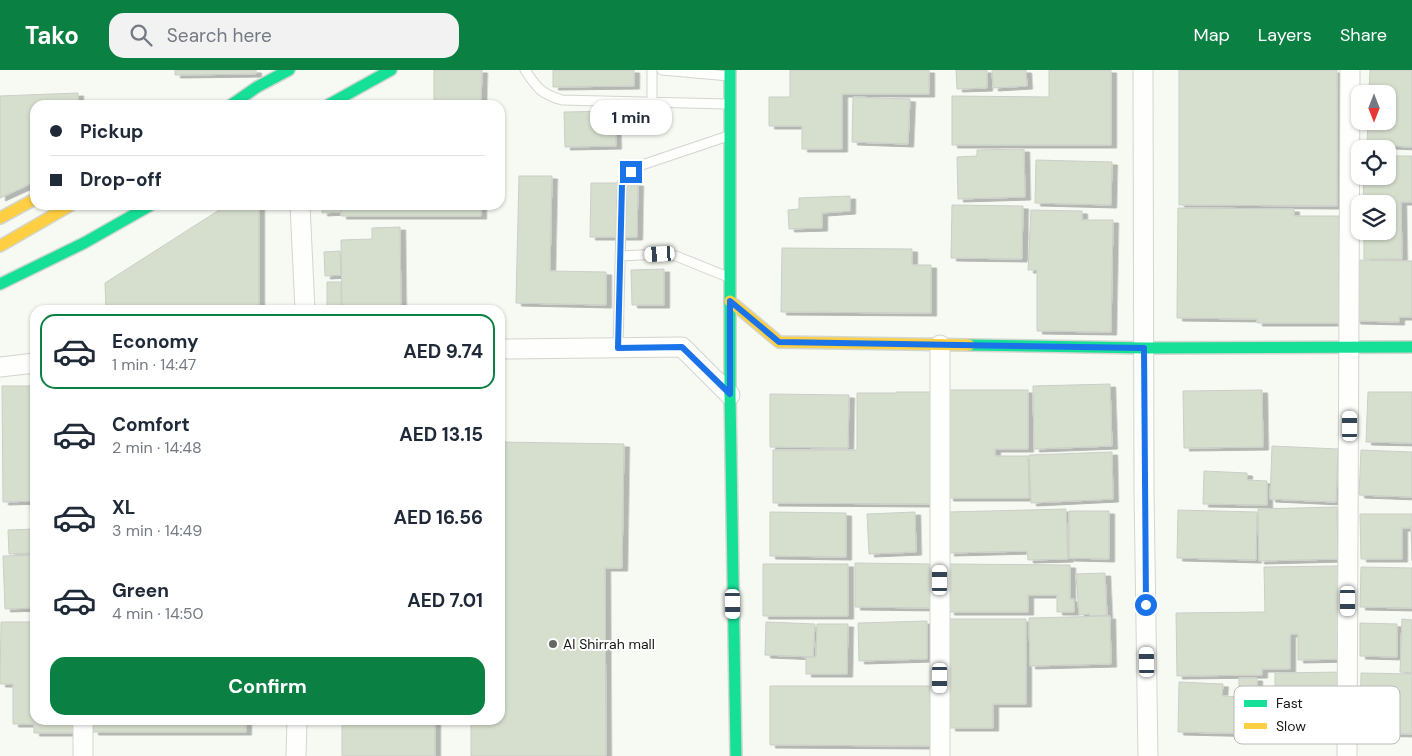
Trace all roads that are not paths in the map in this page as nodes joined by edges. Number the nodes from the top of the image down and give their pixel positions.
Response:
1 (289, 70) edge
2 (392, 70) edge
3 (524, 70) edge
4 (652, 70) edge
5 (662, 70) edge
6 (1143, 70) edge
7 (1350, 70) edge
8 (730, 73) edge
9 (257, 87) junction
10 (230, 100) edge
11 (238, 100) edge
12 (337, 100) edge
13 (652, 102) junction
14 (730, 104) junction
15 (730, 135) junction
16 (30, 202) edge
17 (62, 210) edge
18 (142, 210) edge
19 (300, 210) edge
20 (0, 218) edge
21 (84, 243) junction
22 (0, 246) edge
23 (620, 256) junction
24 (730, 278) junction
25 (0, 284) edge
26 (15, 289) dead end
27 (730, 301) junction
28 (306, 305) edge
29 (940, 344) junction
30 (1412, 347) edge
31 (618, 348) junction
32 (1144, 348) junction
33 (1350, 348) junction
34 (505, 349) edge
35 (30, 364) edge
36 (0, 367) edge
37 (730, 394) junction
38 (1348, 686) edge
39 (83, 725) edge
40 (297, 725) edge
41 (83, 756) edge
42 (296, 756) edge
43 (736, 756) edge
44 (940, 756) edge
45 (1148, 756) edge

1 - 9 main road
2 - 12 main road
3 - 13 lane
4 - 13 lane
5 - 8 lane
6 - 32 street
7 - 33 street
8 - 14 main road
9 - 10 main road
9 - 11 main road
13 - 14 lane
14 - 15 main road
15 - 23 lane
15 - 24 main road
16 - 20 main road
17 - 22 main road
18 - 21 main road
19 - 28 street
21 - 25 main road
21 - 26 main road
23 - 24 lane
23 - 31 lane
24 - 27 main road
27 - 29 main road
27 - 37 main road
29 - 32 main road
29 - 44 street
30 - 33 main road
31 - 34 street
31 - 37 street
32 - 33 main road
32 - 45 street
33 - 38 street
35 - 36 street
37 - 43 main road
39 - 41 street
40 - 42 street

